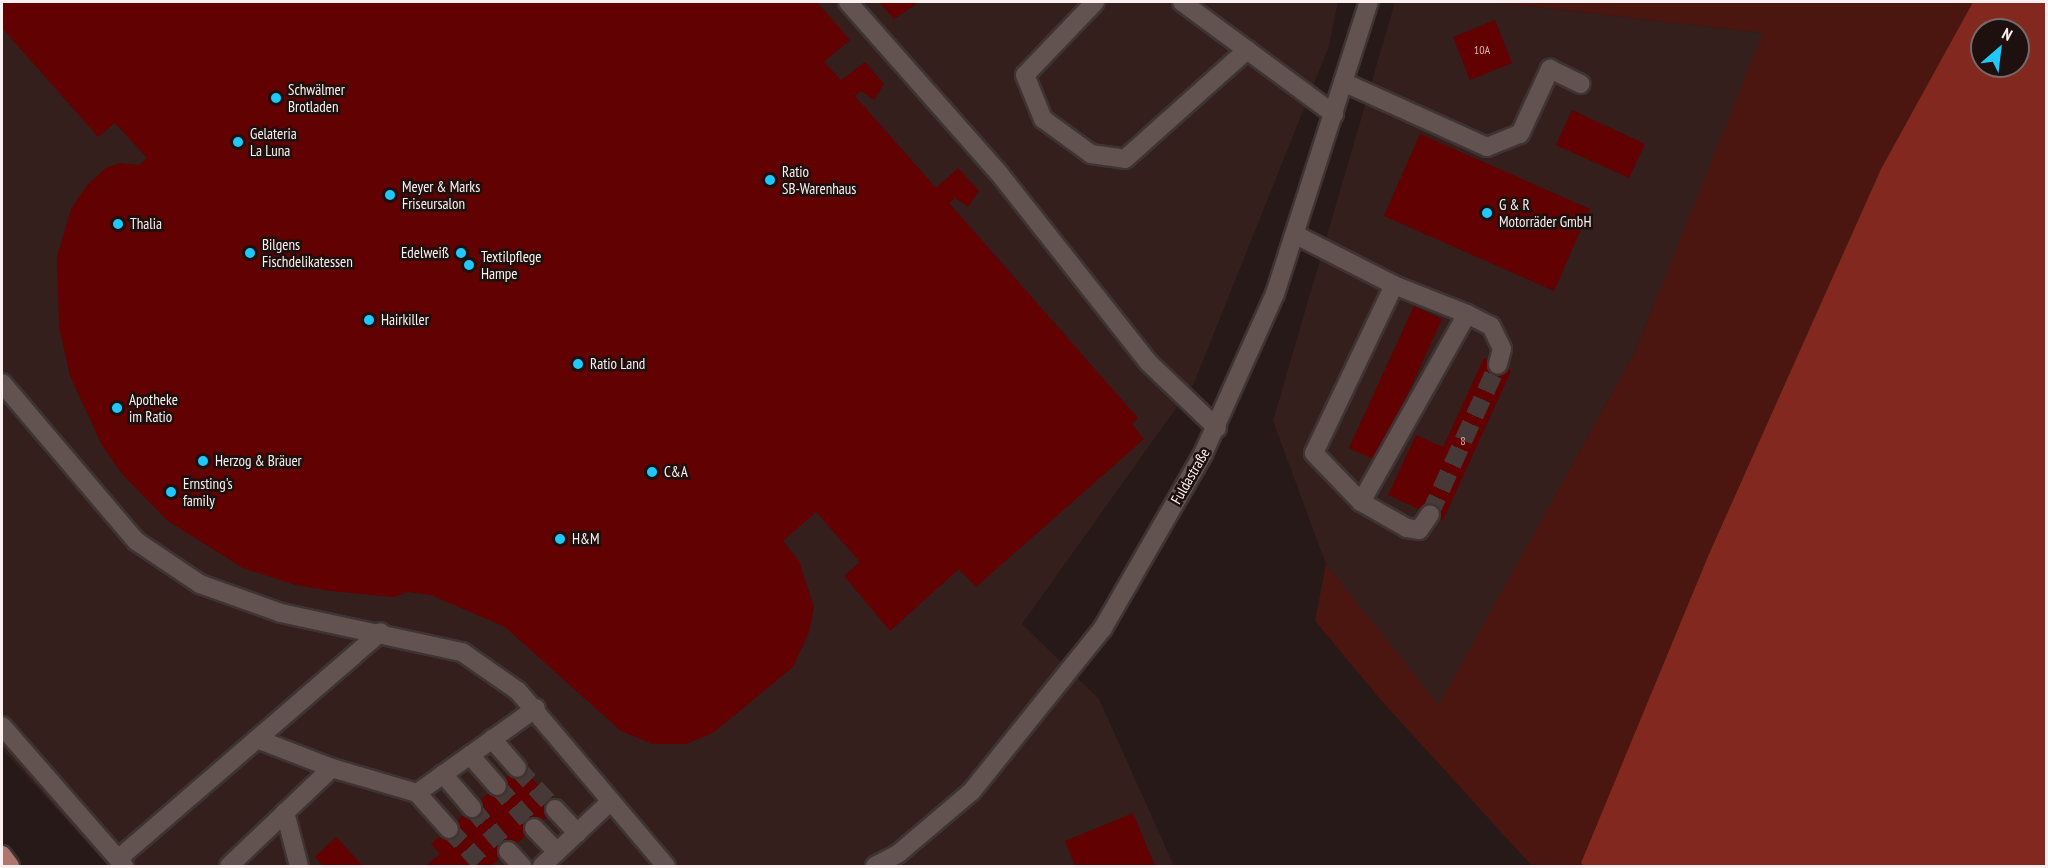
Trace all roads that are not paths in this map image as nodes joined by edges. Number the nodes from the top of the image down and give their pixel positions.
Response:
1 (848, 2) edge
2 (1095, 2) edge
3 (1182, 2) edge
4 (1369, 2) edge
5 (1247, 50) junction
6 (1343, 82) junction
7 (1581, 84) dead end
8 (1334, 114) junction
9 (1296, 235) junction
10 (1394, 285) junction
11 (1467, 314) junction
12 (1498, 364) tunnel mouth
13 (2, 383) edge
14 (1217, 428) junction
15 (1361, 502) junction
16 (1430, 514) tunnel mouth
17 (381, 632) junction
18 (536, 708) junction
19 (2, 726) edge
20 (257, 739) junction
21 (492, 739) junction
22 (470, 755) junction
23 (332, 768) junction
24 (517, 768) tunnel mouth
25 (443, 774) junction
26 (497, 786) tunnel mouth
27 (417, 793) junction
28 (610, 802) junction
29 (472, 808) tunnel mouth
30 (555, 809) tunnel mouth
31 (285, 813) junction
32 (534, 828) tunnel mouth
33 (449, 829) tunnel mouth
34 (577, 833) junction
35 (508, 851) tunnel mouth
36 (557, 852) junction
37 (2, 855) edge
38 (121, 863) edge
39 (10, 867) edge
40 (230, 867) edge
41 (299, 867) edge
42 (522, 867) edge
43 (542, 867) edge
44 (666, 867) edge
45 (875, 867) edge

1 - 14 street
2 - 5 street
3 - 5 street
4 - 6 street, Fuldastraße
5 - 8 street
6 - 7 street
6 - 8 street, Fuldastraße
8 - 9 street, Fuldastraße
9 - 10 street
9 - 14 street, Fuldastraße
10 - 11 street
10 - 15 street
11 - 12 street
11 - 15 street
13 - 17 street
14 - 45 street, Fuldastraße
15 - 16 street
17 - 18 street
17 - 20 street
18 - 21 street
18 - 28 street
19 - 38 street
20 - 23 street
20 - 38 street
21 - 22 street
21 - 24 street
22 - 25 street
22 - 26 street
23 - 27 street
23 - 31 street
25 - 27 street
25 - 29 street
27 - 33 street
28 - 34 street
28 - 44 street
30 - 34 street
31 - 40 street
31 - 41 street
32 - 36 street
34 - 36 street
35 - 42 street
36 - 43 street
37 - 39 main road

